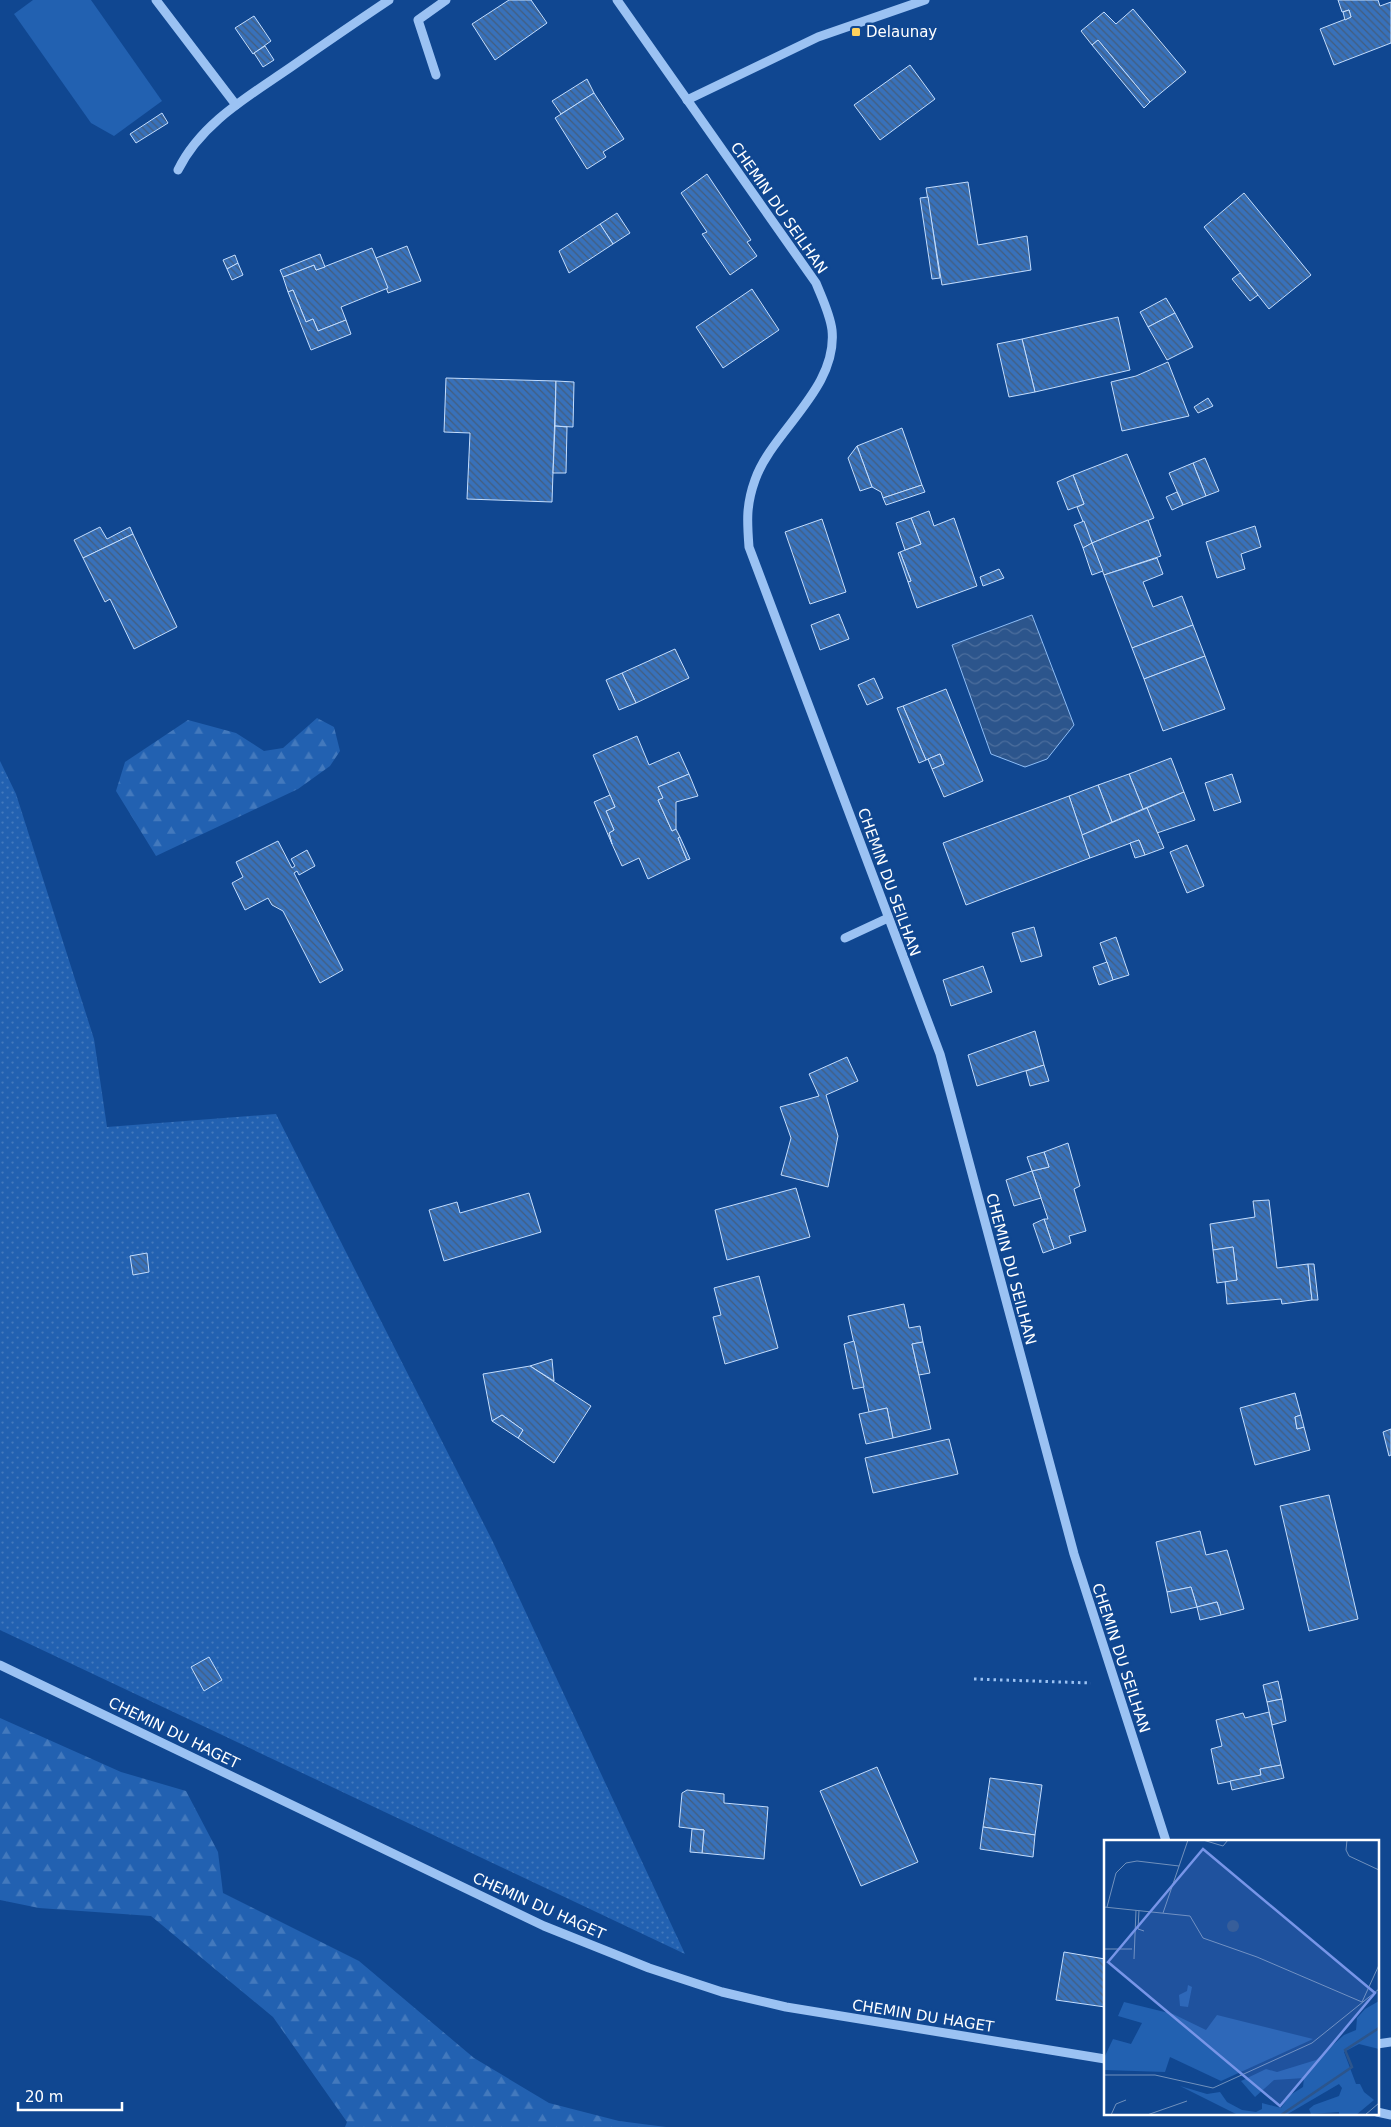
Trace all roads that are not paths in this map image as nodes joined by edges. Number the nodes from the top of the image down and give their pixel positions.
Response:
1 (156, 0) edge
2 (389, 0) edge
3 (446, 0) edge
4 (617, 0) edge
5 (925, 0) edge
6 (436, 75) dead end
7 (686, 100) junction
8 (236, 105) junction
9 (178, 170) dead end
10 (888, 918) junction
11 (845, 938) dead end
12 (0, 1665) edge
13 (1166, 1840) edge
14 (1391, 2042) edge
15 (1378, 2044) edge
16 (1104, 2060) edge
17 (1378, 2112) edge
18 (1391, 2115) edge

1 - 8 street
2 - 8 street
3 - 6 street
4 - 7 street, CHEMIN DU SEILHAN
5 - 7 street
7 - 10 street, CHEMIN DU SEILHAN
8 - 9 street
10 - 11 street
10 - 13 street, CHEMIN DU SEILHAN
12 - 16 street, CHEMIN DU HAGET
14 - 15 street
17 - 18 street

